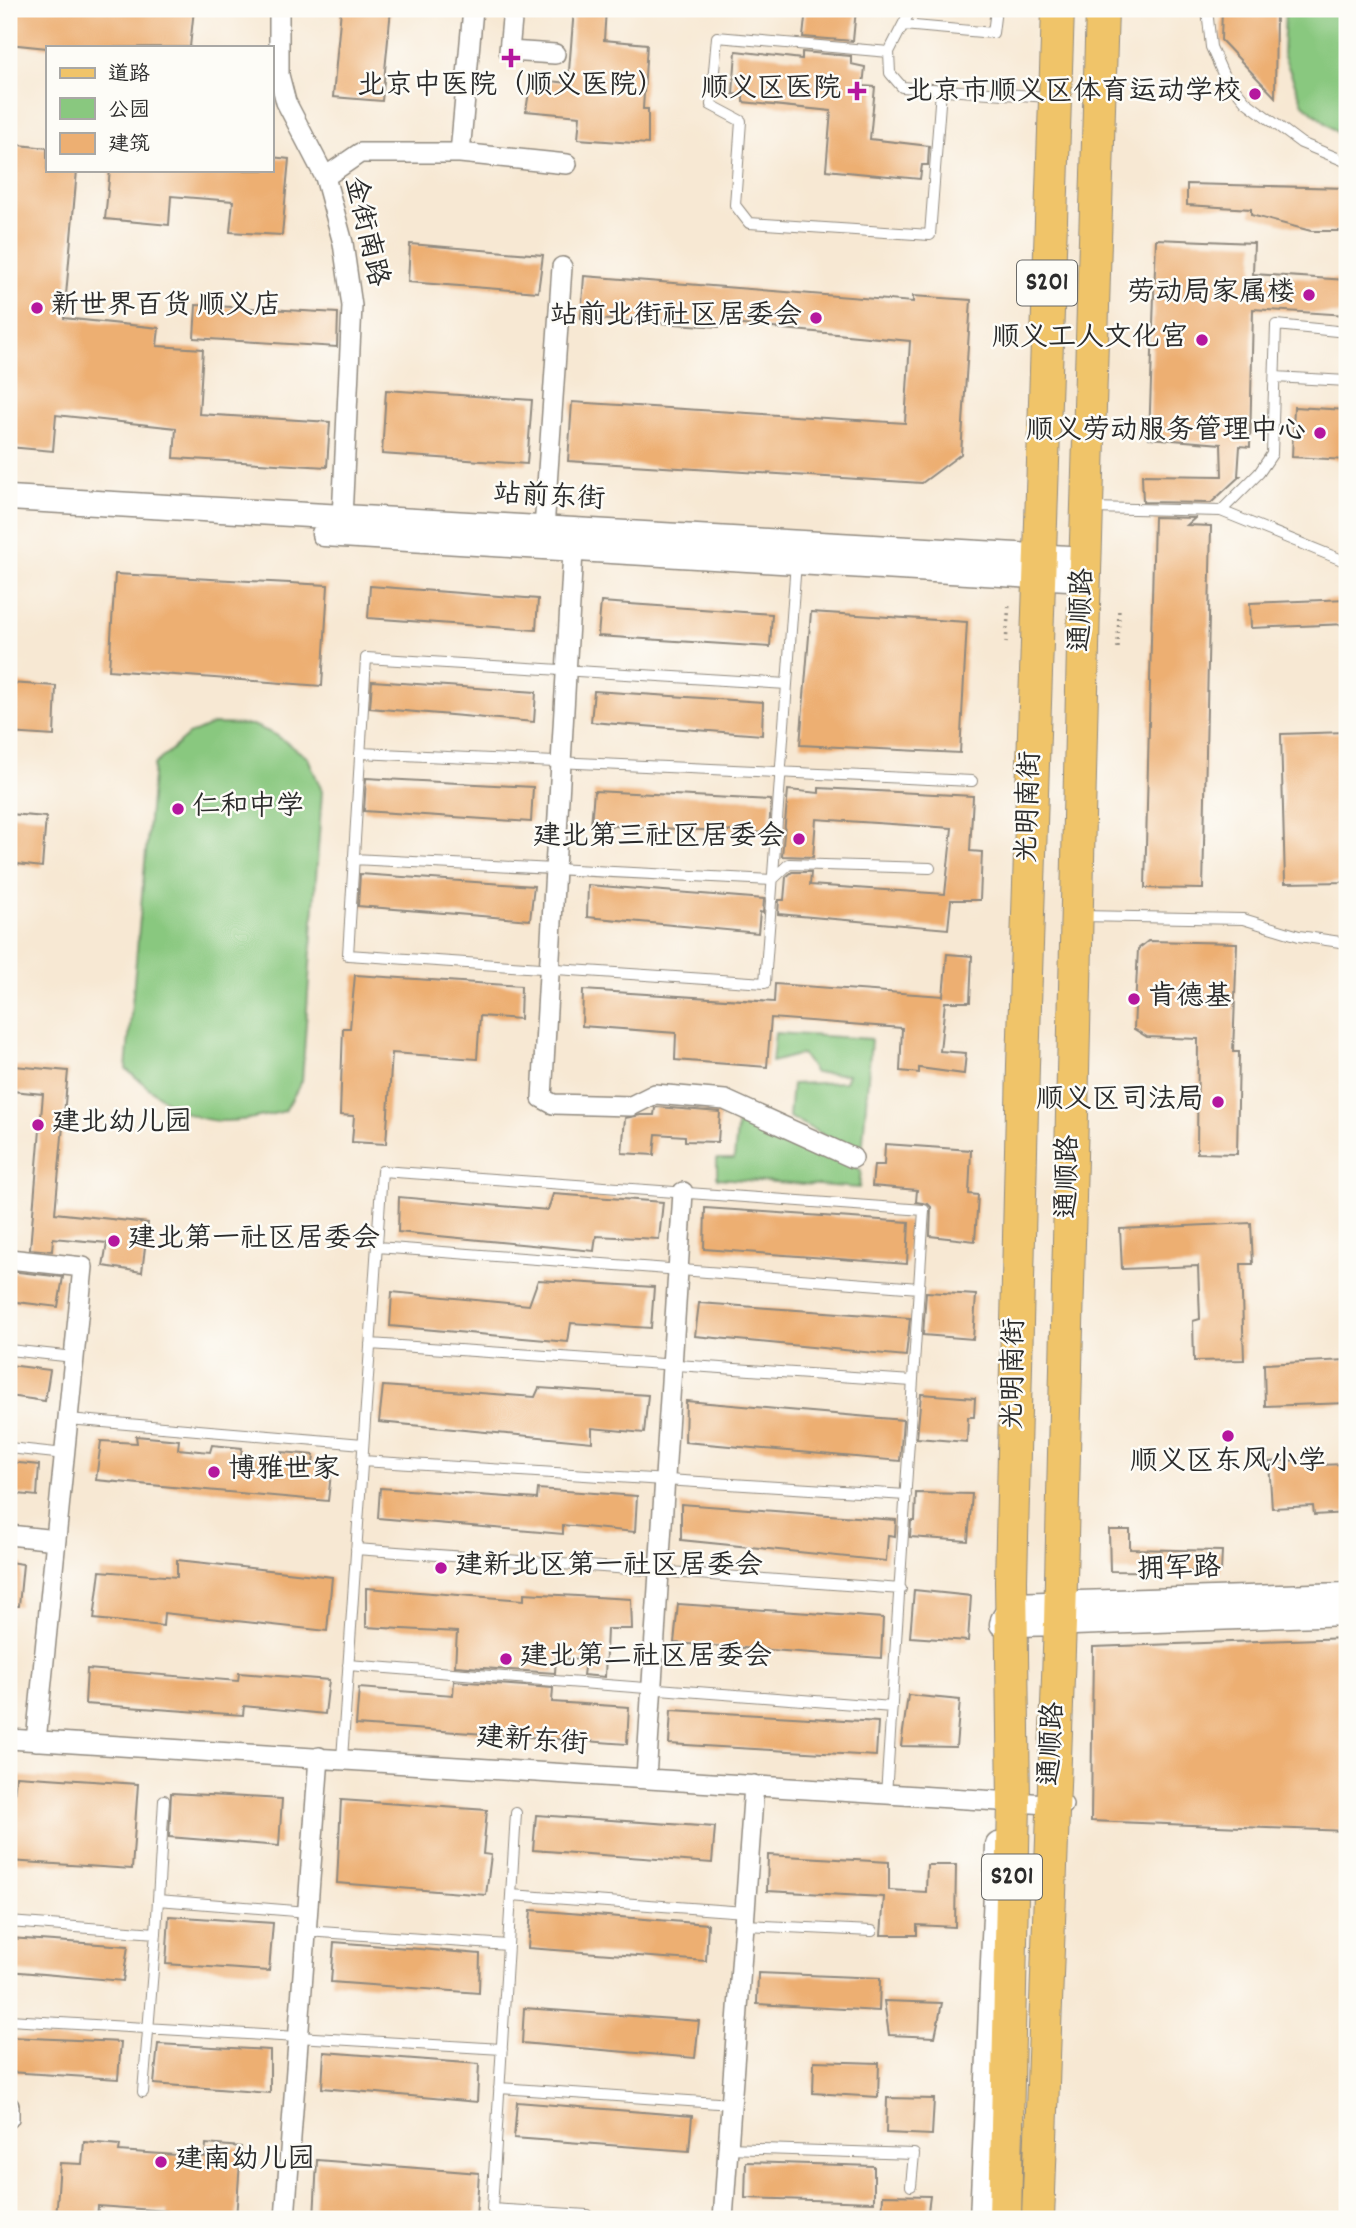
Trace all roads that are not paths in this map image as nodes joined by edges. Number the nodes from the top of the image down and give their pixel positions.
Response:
1 (279, 9) edge
2 (473, 9) edge
3 (513, 9) edge
4 (911, 9) edge
5 (996, 9) edge
6 (1058, 9) edge
7 (1102, 9) edge
8 (1208, 9) edge
9 (902, 25) junction
10 (889, 52) junction
11 (555, 54) dead end
12 (941, 90) junction
13 (1053, 97) junction
14 (460, 153) junction
15 (1347, 162) edge
16 (567, 164) dead end
17 (325, 177) junction
18 (562, 267) dead end
19 (1347, 332) edge
20 (1275, 377) junction
21 (1347, 381) edge
22 (9, 498) edge
23 (1087, 508) junction
24 (1221, 510) junction
25 (9, 513) edge
26 (342, 518) junction
27 (544, 529) junction
28 (574, 540) junction
29 (797, 553) junction
30 (1347, 562) edge
31 (1039, 567) junction
32 (1086, 569) junction
33 (567, 671) junction
34 (787, 684) junction
35 (360, 753) junction
36 (562, 762) junction
37 (780, 772) junction
38 (972, 780) dead end
39 (353, 859) junction
40 (930, 868) dead end
41 (555, 869) junction
42 (772, 880) junction
43 (1076, 916) junction
44 (1347, 943) edge
45 (549, 969) junction
46 (853, 1158) dead end
47 (682, 1192) junction
48 (377, 1247) junction
49 (9, 1259) edge
50 (677, 1270) junction
51 (919, 1288) junction
52 (370, 1344) junction
53 (9, 1350) edge
54 (74, 1357) junction
55 (670, 1364) junction
56 (912, 1381) junction
57 (68, 1419) junction
58 (363, 1444) junction
59 (9, 1448) edge
60 (65, 1454) junction
61 (362, 1461) junction
62 (664, 1480) junction
63 (906, 1495) junction
64 (9, 1535) edge
65 (56, 1540) junction
66 (356, 1549) junction
67 (659, 1570) junction
68 (901, 1589) junction
69 (1347, 1595) edge
70 (1347, 1613) edge
71 (1008, 1617) junction
72 (1065, 1617) junction
73 (348, 1665) junction
74 (651, 1690) junction
75 (892, 1707) junction
76 (9, 1739) edge
77 (36, 1741) junction
78 (319, 1757) junction
79 (342, 1759) junction
80 (646, 1778) junction
81 (754, 1785) junction
82 (886, 1795) junction
83 (163, 1800) dead end
84 (1007, 1802) junction
85 (1060, 1805) junction
86 (516, 1813) dead end
87 (511, 1895) junction
88 (158, 1900) junction
89 (745, 1919) junction
90 (307, 1921) junction
91 (9, 1922) edge
92 (873, 1931) dead end
93 (156, 1933) junction
94 (508, 1945) junction
95 (9, 2020) edge
96 (149, 2028) junction
97 (298, 2037) junction
98 (502, 2049) junction
99 (499, 2088) junction
100 (144, 2092) dead end
101 (732, 2104) junction
102 (9, 2106) edge
103 (9, 2118) edge
104 (728, 2148) junction
105 (911, 2186) dead end
106 (285, 2219) edge
107 (586, 2219) edge
108 (723, 2219) edge
109 (982, 2219) edge
110 (1005, 2219) edge
111 (1038, 2219) edge
112 (1054, 2219) edge

1 - 17 street, 金街南路
2 - 14 street
3 - 11 street
4 - 9 lane
5 - 9 lane
6 - 13 main road, 光明南街 / S201
7 - 23 main road, 通顺路 / S201
8 - 15 lane
9 - 10 lane
10 - 12 lane
10 - 12 lane
12 - 13 lane
13 - 31 main road, 光明南街 / S201
14 - 16 street
14 - 17 street
17 - 26 street, 金街南路
18 - 27 street
19 - 20 lane
20 - 21 lane
20 - 24 lane
22 - 26 street, 站前东街
23 - 24 lane
23 - 32 main road, 通顺路 / S201
24 - 30 lane
25 - 28 street, 站前东街
26 - 27 street, 站前东街
27 - 28 street, 站前东街
28 - 29 street, 站前东街
28 - 33 street
29 - 31 street, 站前东街
29 - 34 lane
31 - 32 street, 站前东街
31 - 71 main road, 光明南街 / S201
32 - 43 main road, 通顺路 / S201
33 - 34 lane
33 - 35 lane
33 - 36 street
34 - 37 lane
35 - 36 lane
35 - 39 lane
36 - 37 lane
36 - 41 street
37 - 38 lane
37 - 42 lane
39 - 41 lane
39 - 45 lane
40 - 42 lane
41 - 42 lane
41 - 45 street
42 - 45 lane
43 - 44 lane
43 - 72 main road, 通顺路 / S201
45 - 46 street
47 - 48 lane
47 - 50 street
47 - 51 lane
48 - 50 lane
48 - 52 lane
49 - 54 street
50 - 51 lane
50 - 55 street
51 - 56 lane
52 - 55 lane
52 - 58 lane
53 - 54 lane
54 - 57 street
55 - 56 lane
55 - 62 street
56 - 63 lane
57 - 58 lane
57 - 60 street
58 - 61 lane
59 - 60 lane
60 - 65 street
61 - 62 lane
61 - 66 lane
62 - 63 lane
62 - 67 street
63 - 68 lane
64 - 65 street
65 - 77 street
66 - 67 lane
66 - 73 lane
67 - 68 lane
67 - 74 street
68 - 75 lane
69 - 72 street, 拥军路
70 - 72 street
71 - 72 street, 拥军路
71 - 84 main road, 通顺路 / S201
72 - 85 main road, 通顺路 / S201
73 - 74 lane
73 - 79 lane
74 - 75 lane
74 - 80 street
75 - 82 lane
76 - 77 street, 建新东街
77 - 78 street, 建新东街
78 - 79 street, 建新东街
78 - 90 street
79 - 80 street, 建新东街
80 - 81 street, 建新东街
81 - 82 street, 建新东街
81 - 89 street
82 - 84 street, 建新东街
83 - 88 lane
84 - 85 street, 建新东街
84 - 109 street
84 - 110 main road, 通顺路 / S201
85 - 111 main road, 通顺路 / S201
85 - 112 street
86 - 87 lane
87 - 89 lane
87 - 94 lane
88 - 90 lane
88 - 93 lane
89 - 92 lane
89 - 101 street
90 - 94 lane
90 - 97 street
91 - 93 lane
93 - 96 lane
94 - 98 lane
95 - 96 lane
96 - 97 lane
96 - 100 lane
97 - 98 lane
97 - 106 street
98 - 99 lane
99 - 101 lane
99 - 107 lane
101 - 104 street
102 - 103 street
104 - 105 lane
104 - 108 street

